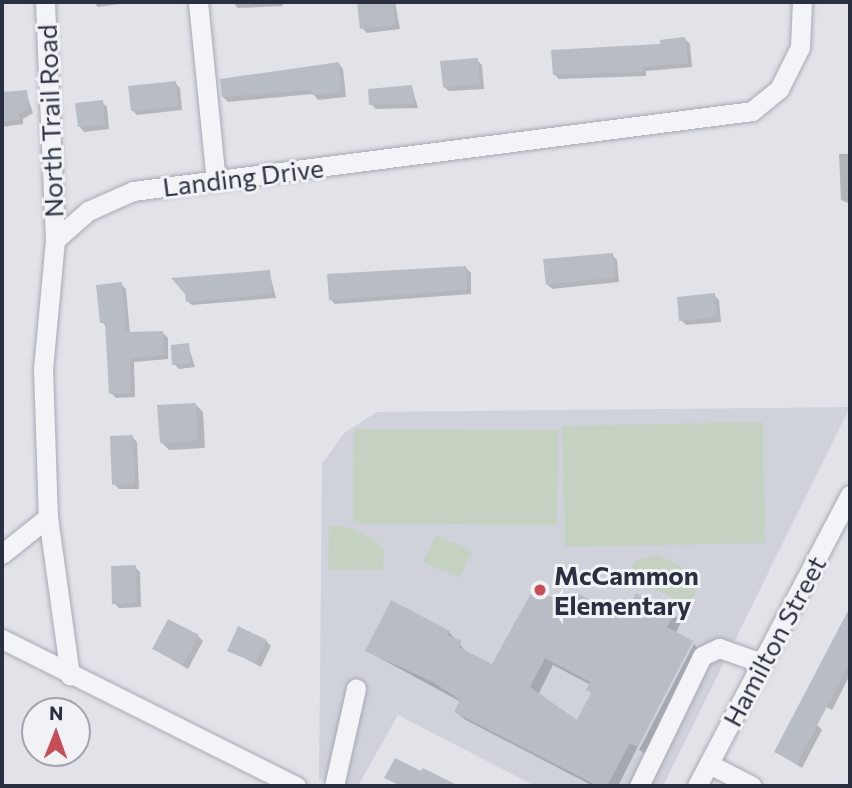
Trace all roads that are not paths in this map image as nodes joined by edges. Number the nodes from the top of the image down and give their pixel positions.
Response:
1 (45, 2) edge
2 (198, 2) edge
3 (803, 2) edge
4 (216, 181) junction
5 (55, 240) junction
6 (850, 495) edge
7 (48, 517) junction
8 (2, 555) edge
9 (2, 639) edge
10 (762, 663) junction
11 (70, 675) junction
12 (356, 688) dead end
13 (709, 764) junction
14 (296, 786) edge
15 (334, 786) edge
16 (639, 786) edge
17 (697, 786) edge
18 (752, 786) edge

1 - 5 street, North Trail Road
2 - 4 street
3 - 4 street, Landing Drive
4 - 5 street, Landing Drive
5 - 7 street
6 - 10 street, Hamilton Street
7 - 8 street
7 - 11 street
9 - 11 street
10 - 13 street, Hamilton Street
10 - 16 street
11 - 14 street
12 - 15 street
13 - 17 street, Hamilton Street
13 - 18 street

